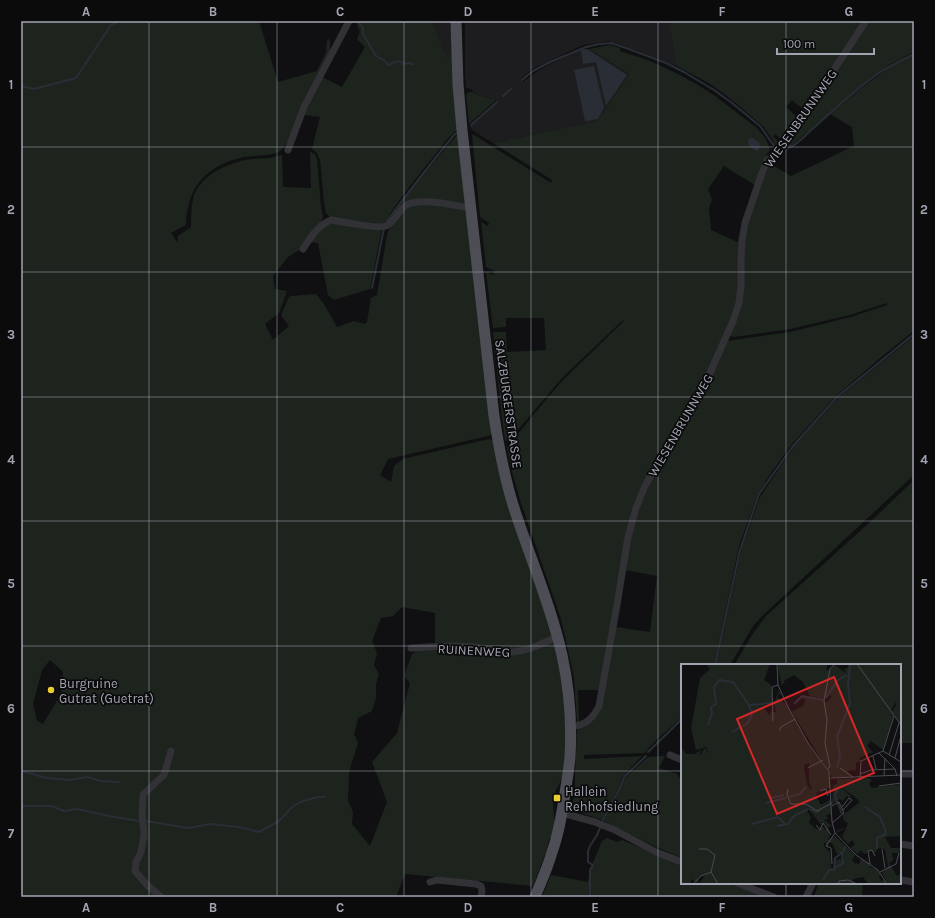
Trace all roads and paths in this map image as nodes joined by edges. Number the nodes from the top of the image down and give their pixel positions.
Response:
1 (349, 21) edge
2 (456, 21) edge
3 (866, 21) edge
4 (288, 150) dead end
5 (471, 208) junction
6 (303, 249) dead end
7 (557, 637) junction
8 (411, 648) dead end
9 (570, 726) junction
10 (171, 751) dead end
11 (670, 755) dead end
12 (681, 760) edge
13 (901, 774) edge
14 (914, 774) edge
15 (562, 812) junction
16 (901, 844) edge
17 (914, 846) edge
18 (681, 862) edge
19 (901, 880) edge
20 (430, 882) dead end
21 (914, 882) edge
22 (812, 884) edge
23 (748, 885) edge
24 (161, 897) edge
25 (481, 897) edge
26 (535, 897) edge
27 (774, 897) edge
28 (806, 897) edge

1 - 4 street
2 - 5 main road, SALZBURGERSTRASSE
3 - 9 street, WIESENBRUNNWEG
5 - 6 street
5 - 7 main road, SALZBURGERSTRASSE
7 - 8 street, RUINENWEG
7 - 9 main road, SALZBURGERSTRASSE
9 - 15 main road, SALZBURGERSTRASSE
10 - 24 street
11 - 12 street
13 - 14 street
15 - 18 street
15 - 26 main road, SALZBURGERSTRASSE
16 - 17 street
19 - 21 street
20 - 25 street
22 - 28 street
23 - 27 street

